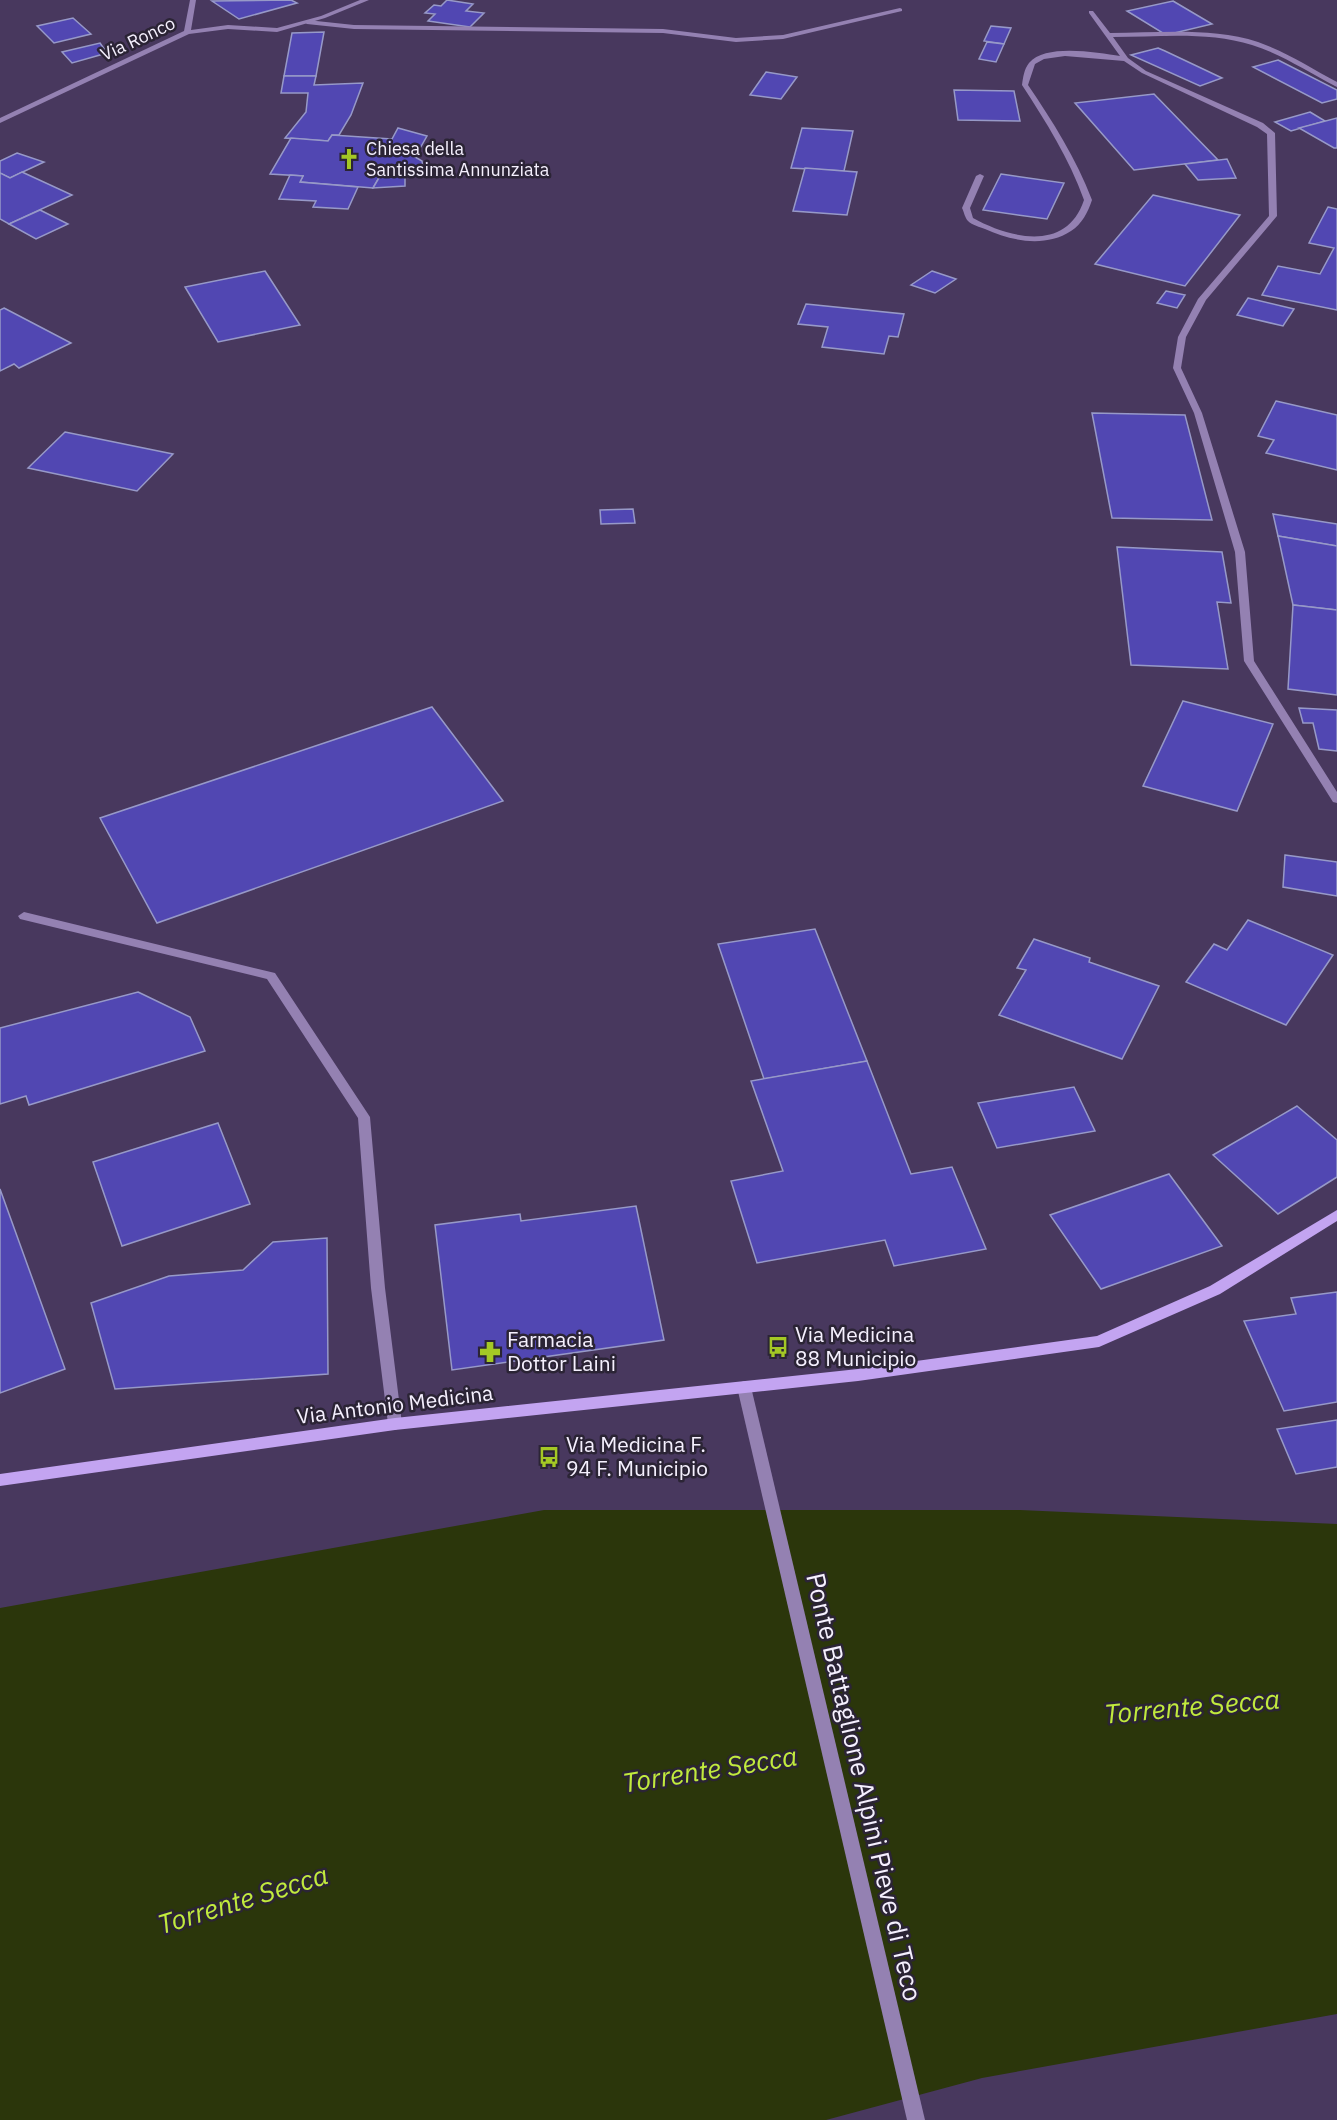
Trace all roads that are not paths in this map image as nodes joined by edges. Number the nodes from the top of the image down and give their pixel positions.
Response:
1 (193, 0) edge
2 (366, 0) edge
3 (900, 10) dead end
4 (1091, 12) dead end
5 (307, 22) junction
6 (187, 32) junction
7 (1109, 35) junction
8 (1126, 59) junction
9 (1337, 85) edge
10 (0, 121) edge
11 (980, 176) dead end
12 (1337, 800) edge
13 (24, 916) dead end
14 (1337, 1215) edge
15 (744, 1387) junction
16 (395, 1424) junction
17 (0, 1480) edge
18 (916, 2120) edge

1 - 6 street
2 - 5 street, Via Ronco
3 - 5 street
4 - 7 street
5 - 6 street, Via Ronco
6 - 10 street, Via Ronco
7 - 8 street
7 - 9 street
8 - 11 street
8 - 12 street
13 - 16 street
14 - 15 main road, Via Antonio Medicina
15 - 16 main road, Via Antonio Medicina
15 - 18 street, Ponte Battaglione Alpini Pieve di Teco
16 - 17 main road, Via Antonio Medicina

